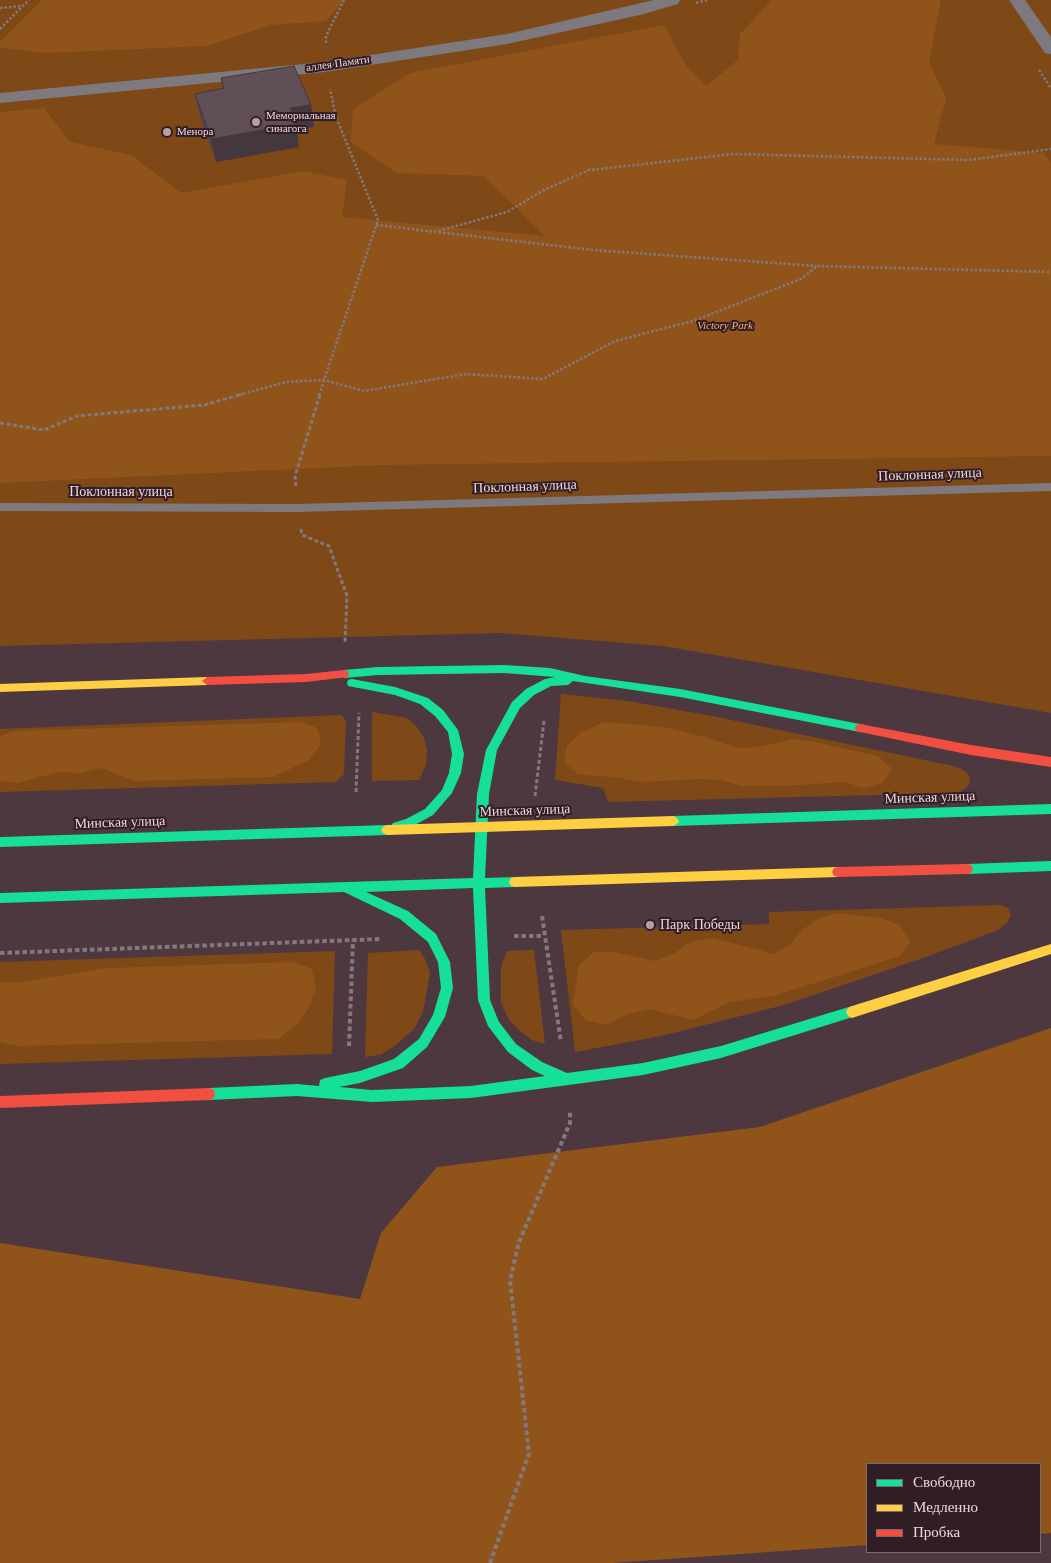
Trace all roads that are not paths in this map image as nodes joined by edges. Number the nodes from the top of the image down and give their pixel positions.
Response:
1 (672, 0) edge
2 (1017, 0) edge
3 (1051, 49) edge
4 (0, 98) edge
5 (1051, 487) edge
6 (0, 507) edge
7 (306, 678) junction
8 (585, 680) junction
9 (0, 688) edge
10 (1051, 762) edge
11 (1051, 809) edge
12 (481, 828) junction
13 (379, 830) junction
14 (0, 842) edge
15 (1051, 866) edge
16 (479, 883) junction
17 (345, 887) junction
18 (0, 898) edge
19 (1051, 949) edge
20 (566, 1079) junction
21 (297, 1090) junction
22 (0, 1102) edge

1 - 4 street, аллея Памяти
2 - 3 street
5 - 6 lane, Поклонная улица
7 - 8 main road
7 - 9 main road
7 - 13 main road
8 - 10 main road
8 - 12 main road
11 - 12 main road, Минская улица
12 - 13 main road, Минская улица
12 - 16 main road
13 - 14 main road, Минская улица
15 - 16 main road
16 - 17 main road
16 - 20 main road
17 - 18 main road
17 - 21 main road
19 - 20 main road
20 - 21 main road
21 - 22 main road

